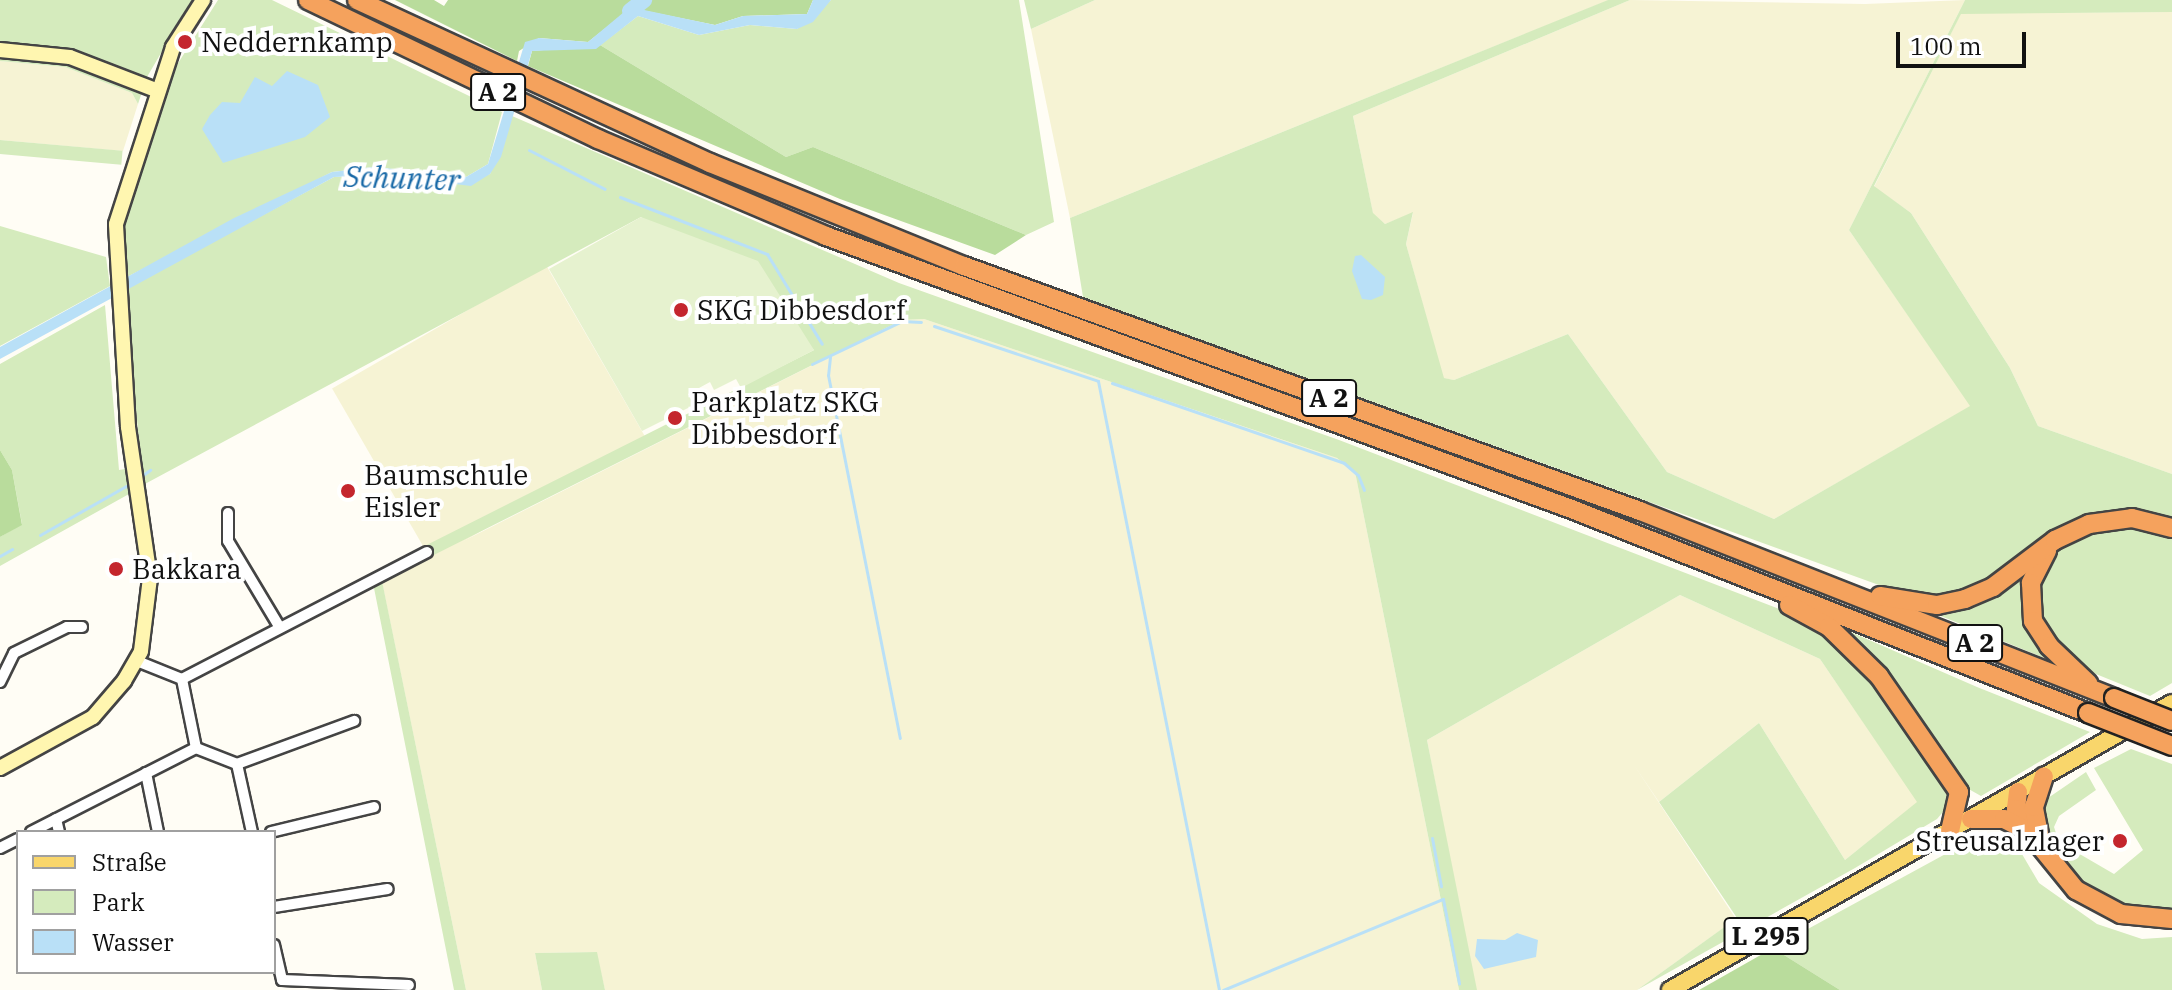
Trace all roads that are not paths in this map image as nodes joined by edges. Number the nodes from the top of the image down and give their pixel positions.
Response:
1 (203, 0) edge
2 (308, 0) edge
3 (357, 0) edge
4 (0, 50) edge
5 (158, 91) junction
6 (228, 513) dead end
7 (2172, 528) edge
8 (2074, 529) junction
9 (427, 552) dead end
10 (1740, 574) junction
11 (1849, 593) junction
12 (82, 627) dead end
13 (280, 628) junction
14 (137, 661) junction
15 (182, 679) junction
16 (0, 682) edge
17 (2107, 696) junction
18 (2172, 703) edge
19 (354, 721) dead end
20 (2172, 721) edge
21 (2172, 746) edge
22 (196, 748) junction
23 (237, 764) junction
24 (0, 768) edge
25 (146, 773) junction
26 (2044, 777) junction
27 (2018, 792) junction
28 (374, 807) dead end
29 (56, 819) junction
30 (1971, 819) junction
31 (35, 830) edge
32 (59, 830) edge
33 (158, 830) edge
34 (252, 830) edge
35 (276, 831) edge
36 (1950, 831) junction
37 (2028, 831) junction
38 (2045, 852) junction
39 (388, 889) dead end
40 (276, 907) edge
41 (2172, 919) edge
42 (276, 954) edge
43 (409, 985) dead end
44 (1670, 990) edge

1 - 5 street
2 - 10 highway, A 2
3 - 11 highway, A 2
4 - 5 street
5 - 14 street
6 - 13 street
7 - 8 highway
8 - 11 highway
8 - 17 highway
9 - 13 street
10 - 21 highway, A 2, bridge
10 - 36 highway
11 - 17 highway, A 2
12 - 16 street
13 - 15 street
14 - 15 street
14 - 24 street
15 - 22 street
17 - 20 highway, A 2, bridge
18 - 26 main road, L 295
19 - 23 street
22 - 23 street
22 - 25 street
23 - 34 street
25 - 29 street
25 - 33 street
26 - 27 main road, L 295
26 - 38 highway
27 - 30 main road, L 295
27 - 37 highway
28 - 35 street
29 - 31 street
29 - 32 street
30 - 36 main road, L 295
30 - 37 highway
36 - 44 main road, L 295
37 - 38 highway
38 - 41 highway
39 - 40 street
42 - 43 street

